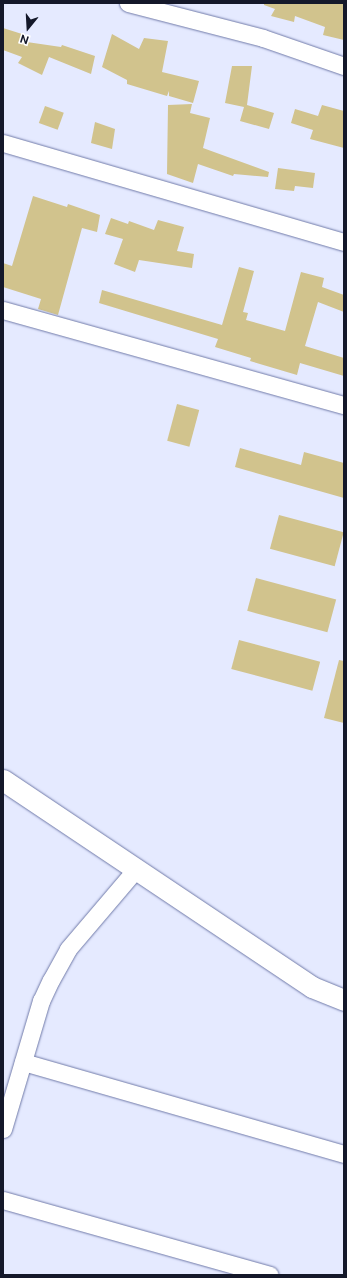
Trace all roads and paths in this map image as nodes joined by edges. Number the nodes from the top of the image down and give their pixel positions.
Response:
1 (128, 3) edge
2 (344, 66) edge
3 (3, 143) edge
4 (344, 242) edge
5 (3, 310) edge
6 (344, 405) edge
7 (3, 780) edge
8 (136, 869) junction
9 (344, 1000) edge
10 (23, 1062) junction
11 (3, 1129) edge
12 (344, 1154) edge
13 (3, 1200) edge
14 (270, 1275) edge

1 - 2 street
3 - 4 street
5 - 6 street
7 - 8 street
8 - 9 street
8 - 10 street
10 - 11 street
10 - 12 street
13 - 14 street

